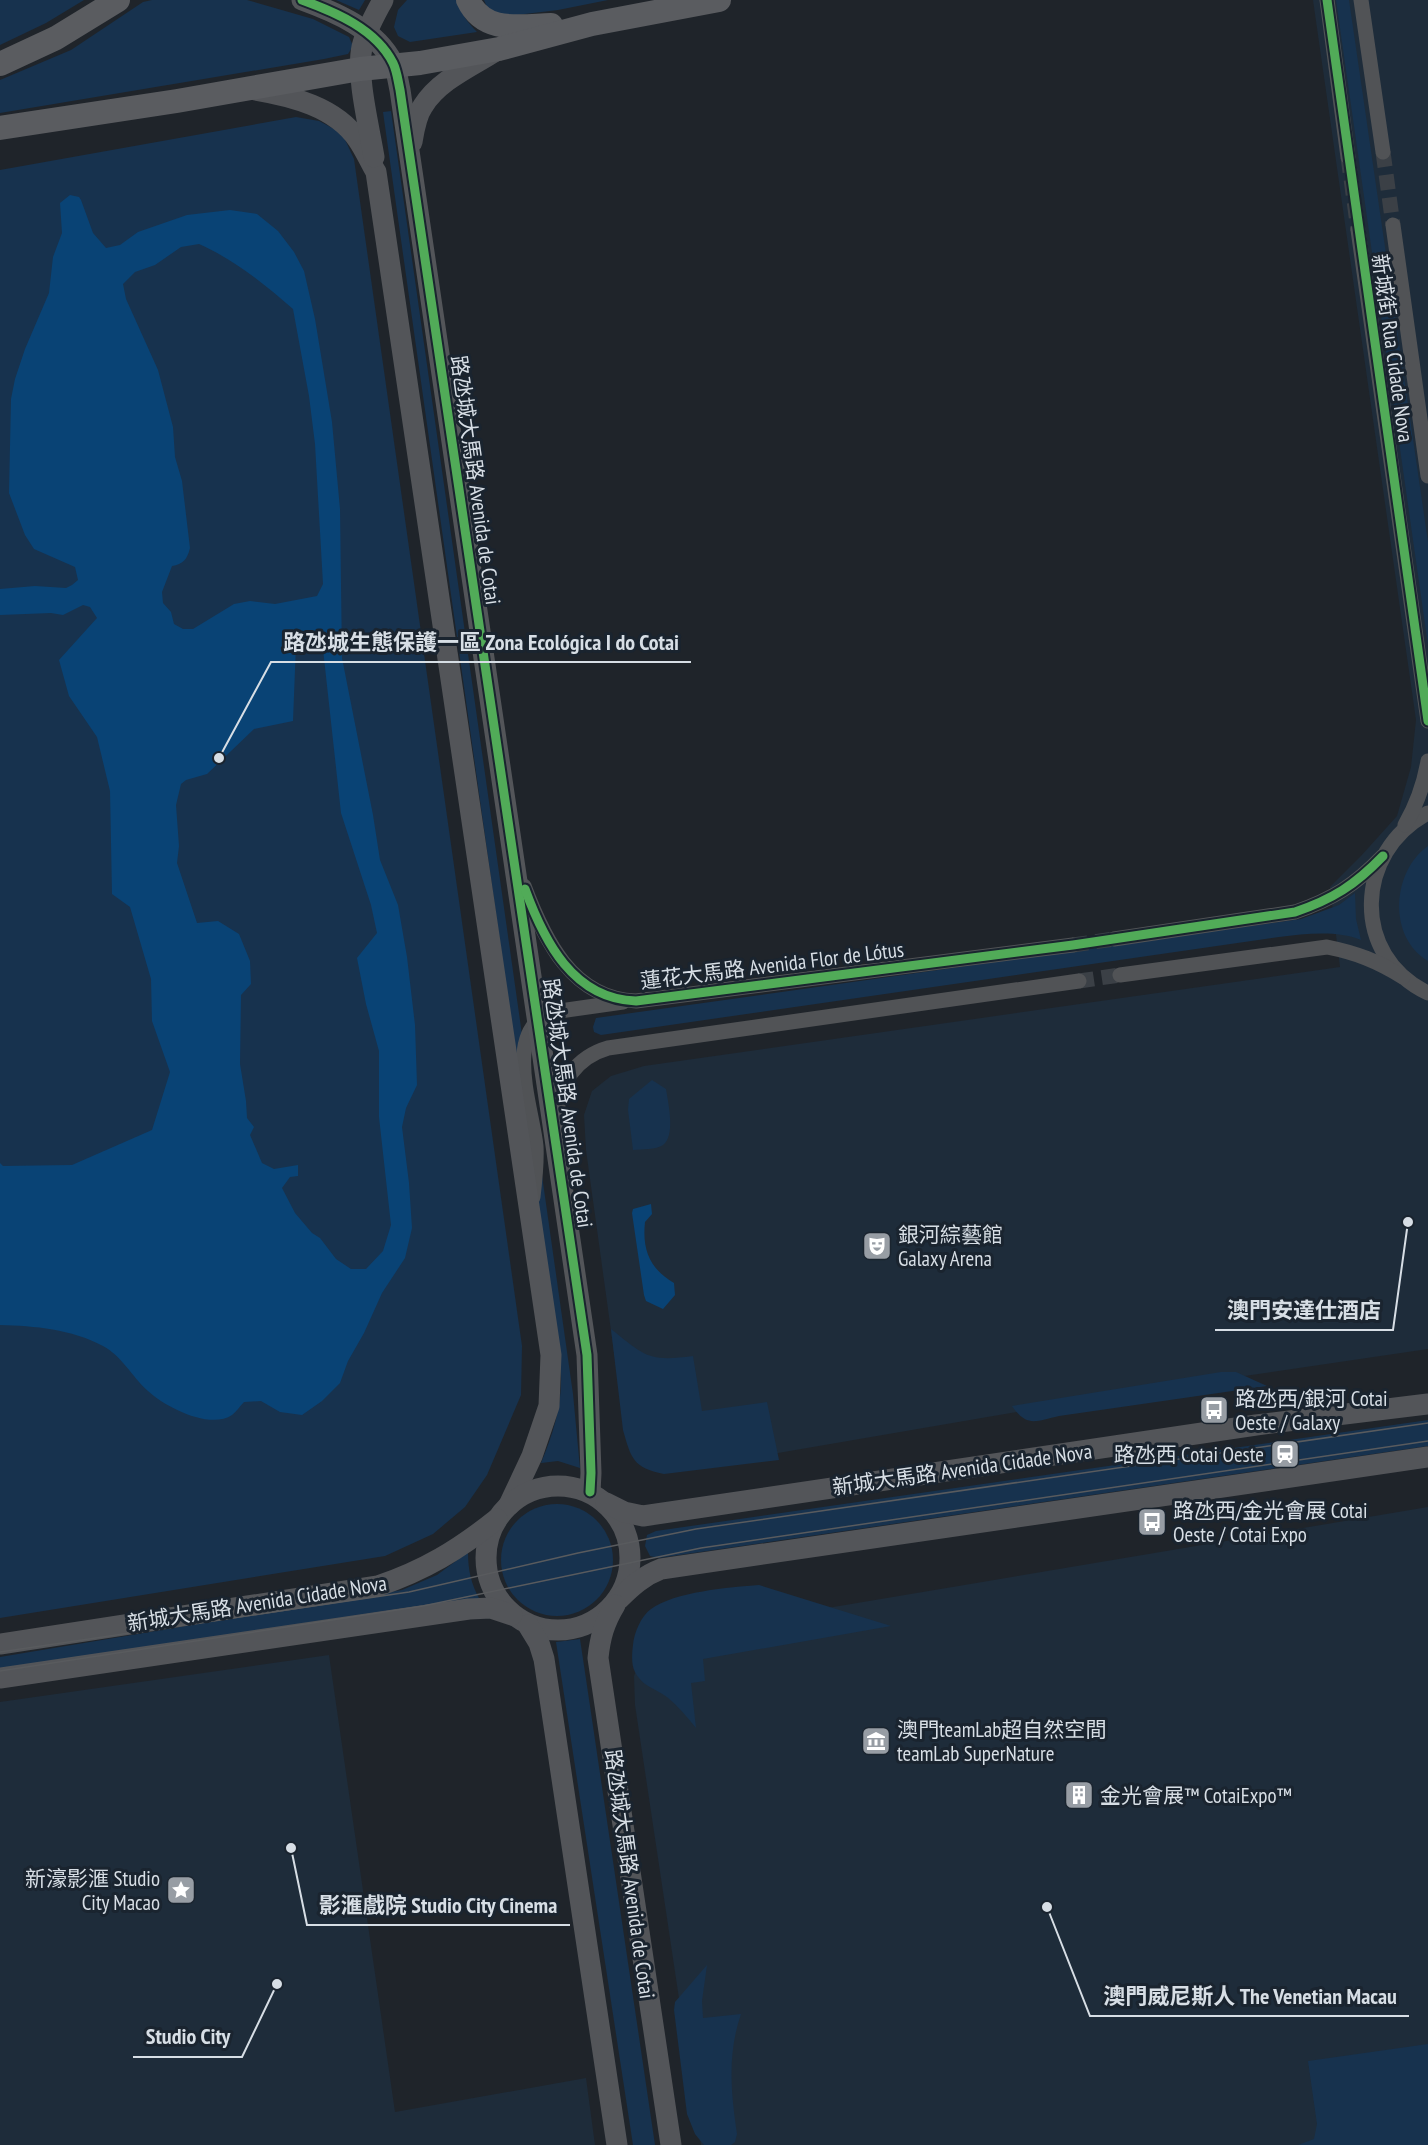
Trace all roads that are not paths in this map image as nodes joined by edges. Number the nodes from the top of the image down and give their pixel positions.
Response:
1 (118, 0) edge
2 (302, 0) edge
3 (383, 0) edge
4 (468, 0) edge
5 (719, 0) edge
6 (1327, 0) edge
7 (1361, 0) edge
8 (592, 24) junction
9 (366, 33) junction
10 (499, 49) junction
11 (0, 64) edge
12 (394, 65) junction
13 (360, 69) junction
14 (249, 89) junction
15 (0, 128) edge
16 (410, 151) junction
17 (1383, 152) tunnel mouth
18 (1348, 157) tunnel mouth
19 (376, 172) junction
20 (1393, 225) tunnel mouth
21 (1358, 230) tunnel mouth
22 (1428, 476) edge
23 (1428, 721) edge
24 (1428, 761) edge
25 (1428, 813) edge
26 (1402, 830) junction
27 (1383, 856) junction
28 (514, 861) junction
29 (1114, 939) tunnel mouth
30 (1073, 945) tunnel mouth
31 (1120, 975) tunnel mouth
32 (1403, 976) junction
33 (1079, 981) tunnel mouth
34 (1427, 993) edge
35 (636, 1000) junction
36 (538, 1022) junction
37 (555, 1138) junction
38 (533, 1230) junction
39 (1423, 1403) edge
40 (1428, 1457) edge
41 (598, 1498) junction
42 (503, 1512) junction
43 (617, 1602) junction
44 (520, 1620) junction
45 (0, 1644) edge
46 (0, 1678) edge
47 (617, 2145) edge
48 (670, 2145) edge

1 - 11 main road
2 - 9 street
3 - 9 street
4 - 8 main road
5 - 8 main road
6 - 18 street
7 - 17 street
8 - 10 main road
9 - 12 street
9 - 13 street
10 - 12 main road
10 - 16 street, 路氹城大馬路 Avenida de Cotai
12 - 13 main road
12 - 16 street
13 - 14 main road
13 - 19 street
14 - 15 main road
14 - 19 street
16 - 28 street, 路氹城大馬路 Avenida de Cotai
19 - 38 street
20 - 22 street, 新城街 Rua Cidade Nova
21 - 23 street, 新城街 Rua Cidade Nova
24 - 26 street
25 - 26 street
26 - 27 street
27 - 29 street
27 - 32 street
28 - 35 street, 蓮花大馬路 Avenida Flor de Lótus
28 - 36 street, 路氹城大馬路 Avenida de Cotai
30 - 35 street, 蓮花大馬路 Avenida Flor de Lótus
31 - 32 street
32 - 34 street
33 - 37 street
35 - 36 street
36 - 37 street, 路氹城大馬路 Avenida de Cotai
36 - 38 street
37 - 41 street, 路氹城大馬路 Avenida de Cotai
38 - 42 street
39 - 41 street, 新城大馬路 Avenida Cidade Nova
40 - 43 street
41 - 42 street
41 - 43 street
42 - 44 street
42 - 45 street, 新城大馬路 Avenida Cidade Nova
43 - 44 street
43 - 48 street, 路氹城大馬路 Avenida de Cotai
44 - 46 street, 新城大馬路 Avenida Cidade Nova
44 - 47 street

